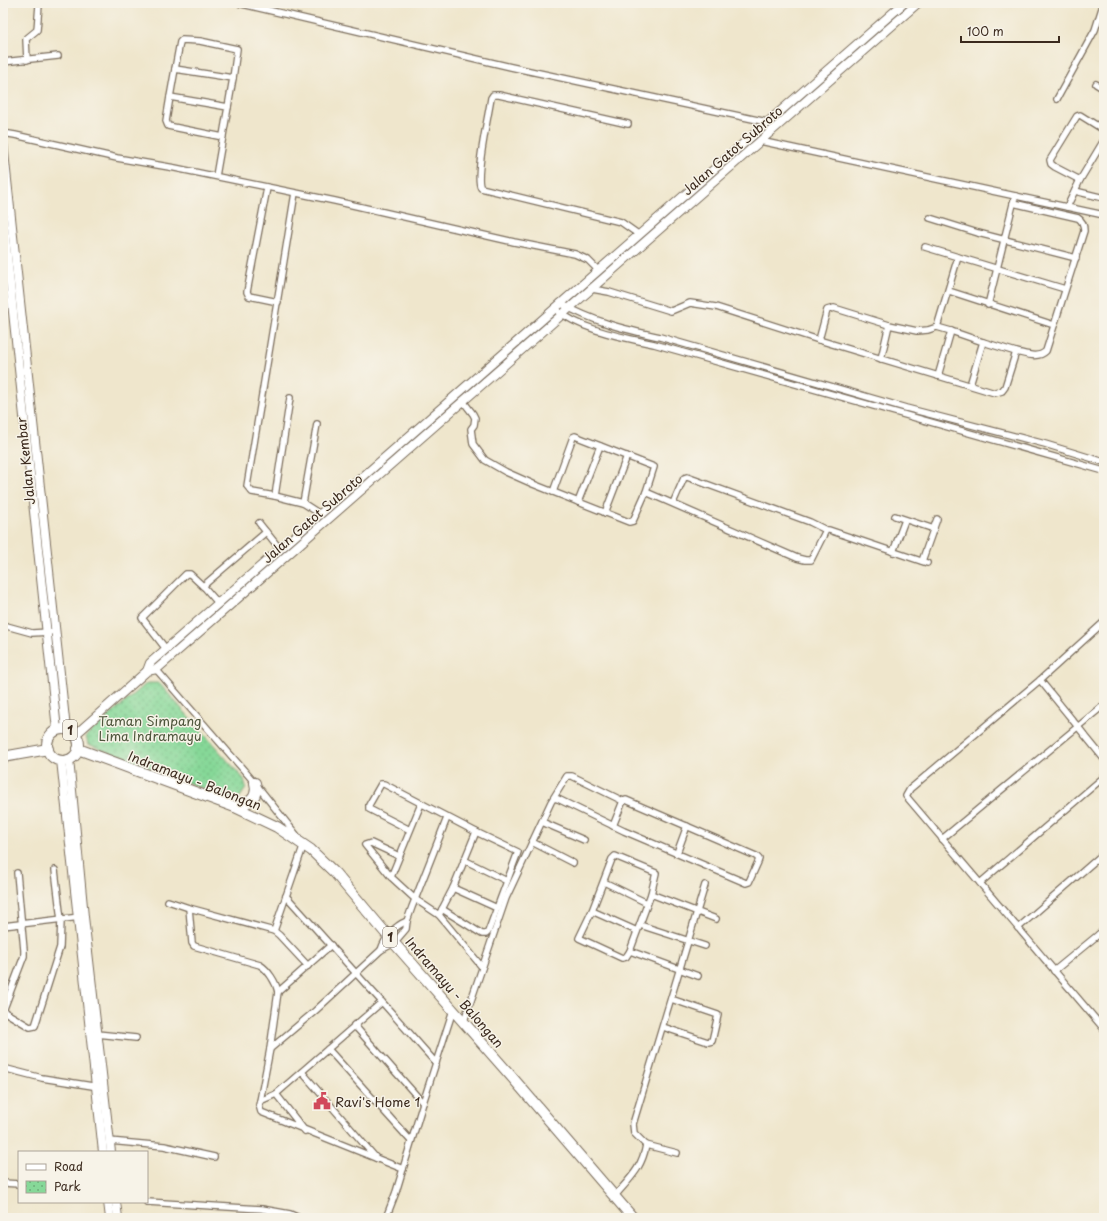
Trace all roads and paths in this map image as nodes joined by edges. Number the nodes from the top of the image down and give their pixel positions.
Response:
1 (238, 3) edge
2 (904, 3) edge
3 (918, 3) edge
4 (1102, 4) edge
5 (38, 6) dead end
6 (58, 56) dead end
7 (27, 60) junction
8 (6, 62) edge
9 (175, 69) junction
10 (233, 78) junction
11 (1096, 84) dead end
12 (1104, 89) edge
13 (170, 98) junction
14 (1057, 99) dead end
15 (228, 108) junction
16 (628, 124) dead end
17 (764, 124) junction
18 (1104, 130) edge
19 (5, 134) edge
20 (223, 138) junction
21 (761, 140) junction
22 (1104, 140) edge
23 (3, 143) edge
24 (216, 176) junction
25 (1080, 180) junction
26 (267, 188) junction
27 (1074, 192) junction
28 (295, 193) junction
29 (1014, 196) junction
30 (1104, 198) edge
31 (1013, 203) junction
32 (1068, 206) junction
33 (1104, 215) edge
34 (3, 217) edge
35 (930, 218) dead end
36 (638, 234) junction
37 (1005, 240) junction
38 (925, 247) dead end
39 (958, 257) junction
40 (1076, 258) junction
41 (998, 269) junction
42 (598, 270) junction
43 (592, 289) junction
44 (1065, 289) junction
45 (949, 291) junction
46 (278, 302) junction
47 (988, 305) junction
48 (557, 306) junction
49 (570, 309) junction
50 (562, 316) junction
51 (889, 325) junction
52 (1054, 325) junction
53 (937, 327) junction
54 (951, 331) junction
55 (819, 340) junction
56 (983, 342) junction
57 (1016, 352) junction
58 (881, 359) junction
59 (938, 376) junction
60 (970, 385) junction
61 (290, 398) dead end
62 (464, 403) junction
63 (317, 424) dead end
64 (600, 446) junction
65 (626, 456) junction
66 (1091, 458) junction
67 (1104, 462) edge
68 (1088, 466) junction
69 (1104, 471) edge
70 (367, 473) junction
71 (373, 479) junction
72 (356, 482) junction
73 (362, 489) junction
74 (553, 492) junction
75 (646, 492) junction
76 (275, 496) junction
77 (578, 502) junction
78 (672, 503) junction
79 (303, 504) junction
80 (605, 513) junction
81 (320, 514) junction
82 (894, 516) dead end
83 (937, 519) dead end
84 (905, 520) junction
85 (259, 524) dead end
86 (934, 529) junction
87 (826, 530) junction
88 (266, 532) junction
89 (280, 549) junction
90 (893, 552) junction
91 (203, 586) junction
92 (218, 603) junction
93 (205, 615) junction
94 (1104, 622) edge
95 (211, 623) junction
96 (3, 625) edge
97 (56, 632) junction
98 (44, 633) junction
99 (166, 649) junction
100 (150, 663) junction
101 (157, 670) junction
102 (147, 671) junction
103 (1040, 680) junction
104 (1104, 705) edge
105 (1078, 727) junction
106 (62, 730) junction
107 (76, 735) junction
108 (78, 749) junction
109 (48, 750) junction
110 (3, 757) edge
111 (1104, 759) edge
112 (65, 760) junction
113 (1104, 777) edge
114 (255, 783) junction
115 (554, 798) junction
116 (623, 801) junction
117 (421, 804) junction
118 (236, 807) junction
119 (447, 818) junction
120 (542, 822) junction
121 (613, 826) junction
122 (687, 826) junction
123 (410, 830) junction
124 (476, 832) junction
125 (942, 839) junction
126 (584, 840) dead end
127 (532, 842) junction
128 (303, 843) junction
129 (677, 853) junction
130 (1104, 853) edge
131 (399, 856) junction
132 (464, 860) junction
133 (573, 863) dead end
134 (55, 870) dead end
135 (17, 873) dead end
136 (391, 877) junction
137 (507, 881) junction
138 (604, 882) junction
139 (980, 883) junction
140 (705, 885) dead end
141 (453, 888) junction
142 (651, 894) junction
143 (286, 896) junction
144 (414, 899) junction
145 (168, 901) dead end
146 (647, 903) junction
147 (190, 908) junction
148 (497, 908) junction
149 (442, 909) junction
150 (592, 911) junction
151 (697, 912) junction
152 (438, 915) junction
153 (78, 918) junction
154 (63, 919) junction
155 (716, 919) dead end
156 (407, 921) junction
157 (22, 923) junction
158 (3, 926) edge
159 (638, 928) junction
160 (1018, 928) junction
161 (1104, 930) edge
162 (274, 932) junction
163 (1098, 934) junction
164 (391, 939) junction
165 (688, 941) junction
166 (1104, 941) edge
167 (331, 945) junction
168 (705, 946) dead end
169 (380, 950) junction
170 (630, 951) junction
171 (308, 966) junction
172 (482, 966) junction
173 (680, 970) junction
174 (1054, 971) junction
175 (356, 973) junction
176 (698, 976) dead end
177 (278, 992) junction
178 (671, 999) junction
179 (382, 1002) junction
180 (453, 1009) junction
181 (3, 1011) edge
182 (464, 1022) junction
183 (354, 1025) junction
184 (663, 1027) junction
185 (1104, 1029) edge
186 (98, 1034) junction
187 (136, 1038) dead end
188 (270, 1049) junction
189 (328, 1049) junction
190 (436, 1063) junction
191 (3, 1068) edge
192 (302, 1072) junction
193 (100, 1087) junction
194 (276, 1094) junction
195 (260, 1101) junction
196 (422, 1102) junction
197 (306, 1131) junction
198 (109, 1140) junction
199 (410, 1141) junction
200 (646, 1145) junction
201 (103, 1151) edge
202 (111, 1151) edge
203 (678, 1153) dead end
204 (214, 1157) dead end
205 (376, 1158) junction
206 (403, 1169) junction
207 (3, 1183) edge
208 (18, 1184) edge
209 (614, 1196) junction
210 (148, 1202) edge
211 (108, 1203) edge
212 (116, 1203) edge
213 (110, 1218) edge
214 (118, 1218) edge
215 (299, 1218) edge
216 (386, 1218) edge
217 (633, 1218) edge

1 - 17 street
2 - 17 street, Jalan Gatot Subroto
3 - 21 street, Jalan Gatot Subroto
4 - 14 street
5 - 7 street
6 - 7 street
7 - 8 street
9 - 10 street
9 - 10 street
9 - 13 street
10 - 15 street
11 - 12 street
13 - 15 street
13 - 20 street
15 - 20 street
16 - 36 street
17 - 36 street, Jalan Gatot Subroto
18 - 25 street
19 - 24 street
20 - 24 street
21 - 29 street
21 - 43 street, Jalan Gatot Subroto
22 - 25 street
23 - 97 street, Jalan Kembar
24 - 26 street
25 - 27 street
26 - 28 street
26 - 46 street
27 - 30 street
27 - 32 street
28 - 42 street
28 - 46 street
29 - 31 street
29 - 32 street
31 - 37 street
31 - 40 street
32 - 33 street
34 - 98 street, Jalan Kembar
35 - 37 street
36 - 42 street, Jalan Gatot Subroto
37 - 40 street
37 - 41 street
38 - 39 street
39 - 41 street
39 - 45 street
40 - 44 street
41 - 44 street
41 - 47 street
42 - 48 street, Jalan Gatot Subroto
43 - 49 street, Jalan Gatot Subroto
43 - 55 street
44 - 52 street
45 - 47 street
45 - 53 street
46 - 76 street
47 - 52 street
48 - 49 street
48 - 50 street
48 - 70 street, Jalan Gatot Subroto
49 - 50 street, Jalan Gatot Subroto
49 - 66 street
50 - 62 street, Jalan Gatot Subroto
50 - 68 street
51 - 53 street
51 - 55 street
51 - 58 street
52 - 57 street
53 - 54 street
54 - 56 street
54 - 59 street
55 - 58 street
56 - 57 street
56 - 60 street
57 - 60 street
58 - 59 street
59 - 60 street
61 - 76 street
62 - 71 street, Jalan Gatot Subroto
62 - 74 street
63 - 79 street
64 - 65 street
64 - 74 street
64 - 77 street
65 - 75 street
65 - 80 street
66 - 67 street
66 - 68 street
68 - 69 street
70 - 71 street
70 - 72 street, Jalan Gatot Subroto
71 - 73 street, Jalan Gatot Subroto
72 - 73 street
72 - 81 street, Jalan Gatot Subroto
73 - 95 street, Jalan Gatot Subroto
74 - 77 street
75 - 78 street
75 - 80 street
76 - 79 street
77 - 80 street
78 - 87 street
78 - 87 street
79 - 81 street
81 - 89 street, Jalan Gatot Subroto
82 - 84 street
83 - 86 street
84 - 86 street
84 - 90 street
85 - 88 street
86 - 90 street
87 - 90 street
88 - 89 street
88 - 91 street
89 - 92 street, Jalan Gatot Subroto
91 - 92 street
91 - 99 street
92 - 93 street, Jalan Gatot Subroto
93 - 95 street
93 - 99 street, Jalan Gatot Subroto
94 - 103 street
95 - 101 street, Jalan Gatot Subroto
96 - 98 street
97 - 98 street
97 - 106 street, Jalan Kembar
98 - 106 street, Jalan Kembar
99 - 100 street, Jalan Gatot Subroto
100 - 101 street
100 - 102 street
101 - 102 street
101 - 114 street
102 - 107 street
103 - 105 street
103 - 125 street
104 - 105 street
105 - 111 street
105 - 125 street
106 - 107 highway, 1
106 - 109 highway, 1
107 - 108 highway, 1
108 - 112 highway, 1
108 - 118 highway, Indramayu - Balongan / 1
109 - 110 highway, 1
109 - 112 highway, 1
112 - 153 street
113 - 139 street
114 - 118 highway
114 - 128 street
115 - 116 street
115 - 120 street
115 - 121 street
116 - 121 street
116 - 122 street
117 - 119 street
117 - 123 street
117 - 123 street
118 - 128 highway, Indramayu - Balongan / 1
119 - 124 street
119 - 144 street
120 - 126 street
120 - 127 street
121 - 129 street
122 - 129 street
122 - 129 street
123 - 131 street
124 - 132 street
124 - 137 street
125 - 139 street
127 - 133 street
127 - 172 street
128 - 143 street
128 - 164 highway, Indramayu - Balongan / 1
130 - 160 street
131 - 136 street
131 - 136 street
132 - 137 street
132 - 141 street
134 - 154 street
135 - 157 street
136 - 144 street
137 - 148 street
138 - 142 street
138 - 146 street
138 - 150 street
139 - 160 street
140 - 151 street
141 - 148 street
141 - 149 street
142 - 146 street
142 - 151 street
143 - 162 street
143 - 167 street
144 - 152 street
144 - 156 street
145 - 147 street
146 - 159 street
147 - 162 street
147 - 177 street
148 - 149 street
149 - 152 street
150 - 159 street
150 - 170 street
151 - 155 street
151 - 165 street
152 - 172 street
153 - 154 street
153 - 186 street
153 - 193 street
154 - 157 street
154 - 181 street
156 - 164 street
156 - 164 street
157 - 158 street
157 - 181 street
159 - 165 street
159 - 170 street
160 - 174 street
161 - 163 street
162 - 171 street
163 - 166 street
163 - 174 street
164 - 169 street
164 - 169 street
164 - 180 highway, Indramayu - Balongan / 1
165 - 168 street
165 - 173 street
167 - 171 street
167 - 175 street
169 - 175 street
170 - 173 street
171 - 177 street
172 - 182 street
173 - 176 street
173 - 178 street
174 - 185 street
175 - 179 street
175 - 188 street
177 - 188 street
178 - 184 street
178 - 184 street
179 - 183 street
179 - 190 street
180 - 182 highway, Indramayu - Balongan / 1
180 - 190 street
182 - 209 highway, Indramayu - Balongan / 1
183 - 189 street
183 - 196 street
184 - 200 street
186 - 187 street
186 - 193 street
188 - 195 street
189 - 192 street
189 - 199 street
190 - 196 street
191 - 193 street
192 - 194 street
192 - 205 street
193 - 198 street
193 - 201 street
194 - 195 street
194 - 197 street
195 - 197 street
196 - 199 street
197 - 205 street
198 - 202 street
198 - 204 street
199 - 206 street
200 - 203 street
200 - 209 street
205 - 206 street
206 - 216 street
207 - 208 street
209 - 217 highway, Indramayu - Balongan / 1
210 - 215 street
211 - 213 street
212 - 214 street

